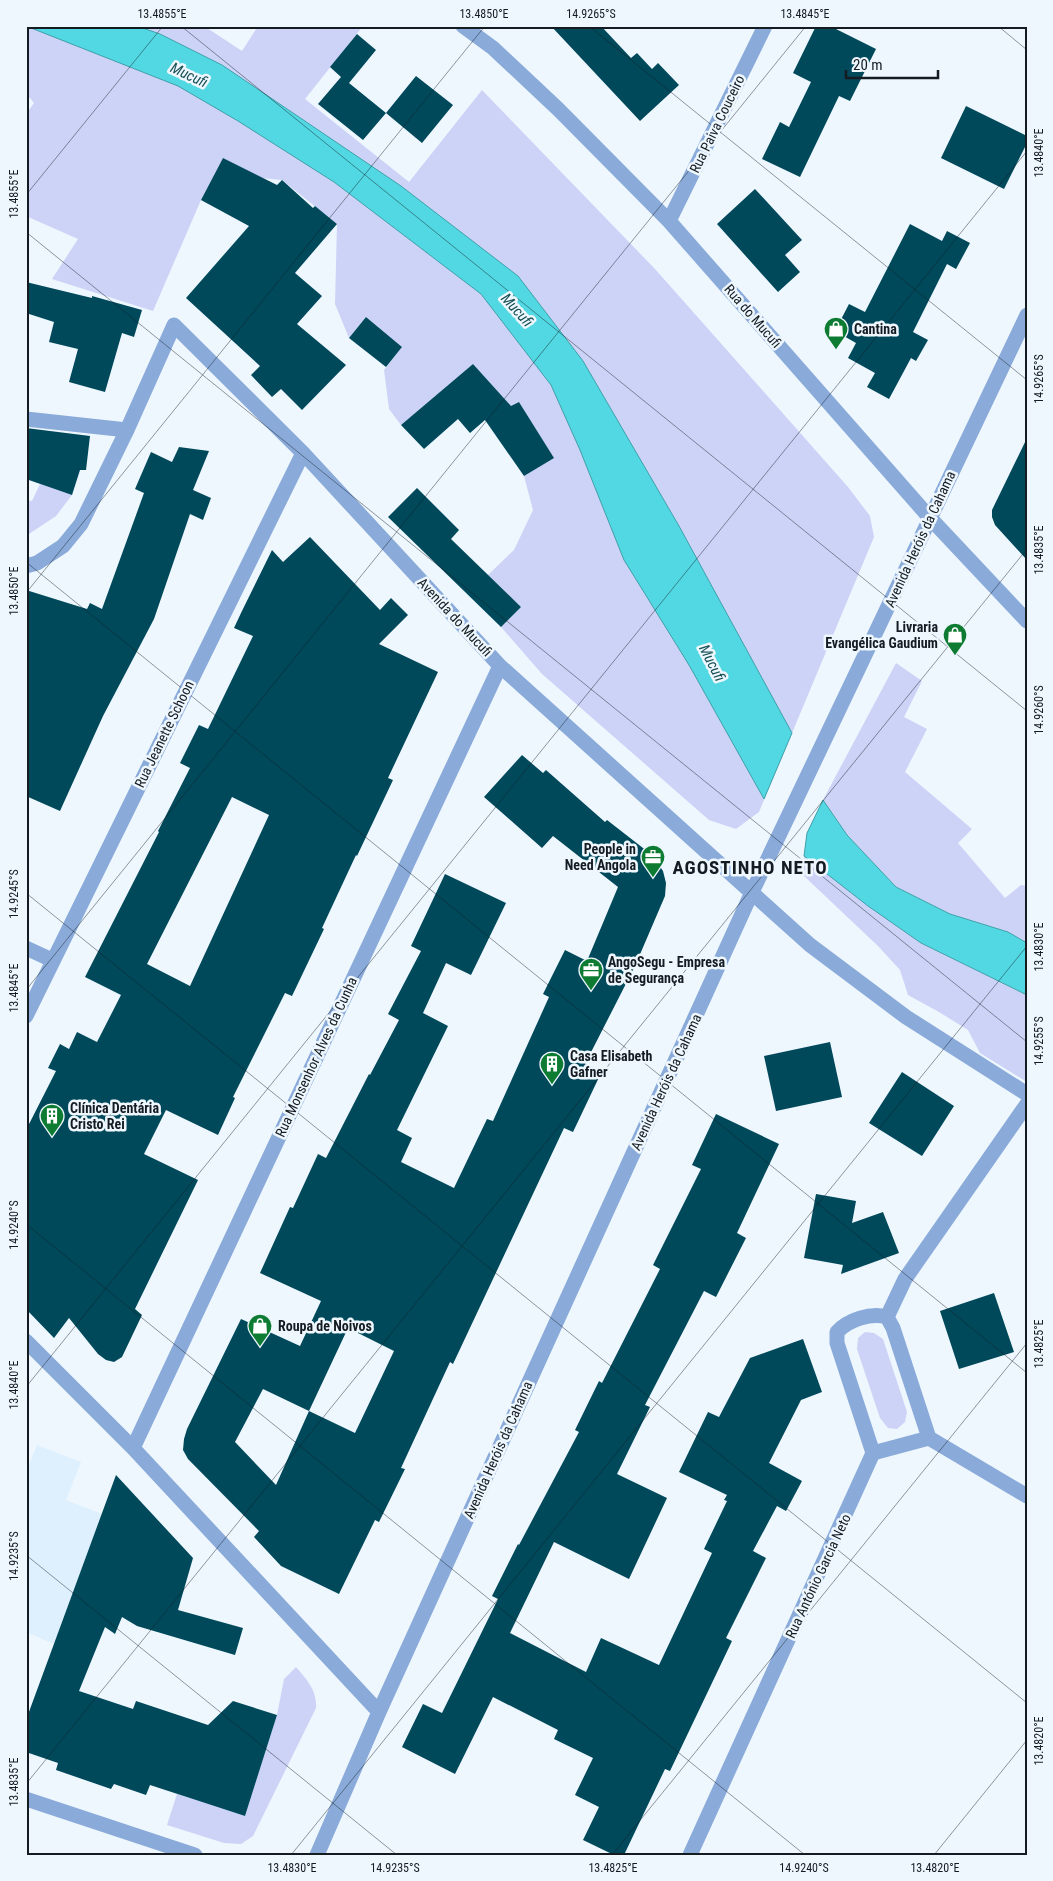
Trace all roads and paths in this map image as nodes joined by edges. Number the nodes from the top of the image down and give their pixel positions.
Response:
1 (463, 26) edge
2 (765, 26) edge
3 (669, 221) junction
4 (1027, 314) edge
5 (26, 419) edge
6 (127, 430) junction
7 (303, 453) junction
8 (930, 518) junction
9 (26, 566) edge
10 (1027, 621) edge
11 (500, 666) junction
12 (752, 892) junction
13 (26, 948) edge
14 (52, 960) junction
15 (26, 1016) edge
16 (1027, 1094) edge
17 (1027, 1104) edge
18 (887, 1317) junction
19 (26, 1341) edge
20 (929, 1438) junction
21 (133, 1448) junction
22 (873, 1453) junction
23 (1027, 1496) edge
24 (379, 1712) junction
25 (26, 1799) edge
26 (195, 1855) edge
27 (317, 1855) edge
28 (690, 1855) edge

1 - 3 street, Rua do Mucufi
2 - 3 street, Rua Paiva Couceiro
3 - 8 street, Rua do Mucufi
4 - 8 street, Avenida Heróis da Cahama
5 - 6 street
6 - 7 street, Avenida do Mucufi
6 - 9 street
7 - 11 street, Avenida do Mucufi
7 - 14 street, Rua Jeanette Schoon
8 - 10 street, Rua do Mucufi
8 - 12 street, Avenida Heróis da Cahama
11 - 12 street, Avenida do Mucufi
11 - 21 street, Rua Monsenhor Alves da Cunha
12 - 16 street, Avenida do Mucufi
12 - 24 street, Avenida Heróis da Cahama
13 - 14 street
14 - 15 street, Rua Jeanette Schoon
17 - 18 street
18 - 20 street
18 - 22 street
19 - 21 street
20 - 22 street
20 - 23 street
21 - 24 street
22 - 28 street, Rua António Garcia Neto
24 - 27 street, Avenida Heróis da Cahama
25 - 26 street

